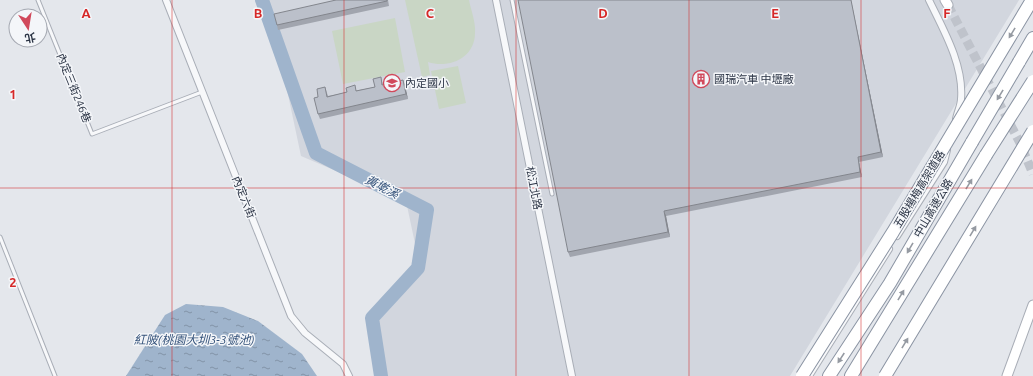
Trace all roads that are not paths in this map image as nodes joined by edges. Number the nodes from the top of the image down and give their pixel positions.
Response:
1 (38, 0) edge
2 (166, 0) edge
3 (496, 0) edge
4 (512, 0) edge
5 (929, 0) edge
6 (1032, 0) edge
7 (1033, 38) edge
8 (1033, 81) edge
9 (202, 92) junction
10 (1033, 131) edge
11 (552, 194) dead end
12 (0, 237) edge
13 (1033, 305) edge
14 (54, 376) edge
15 (349, 376) edge
16 (572, 376) edge
17 (802, 376) edge
18 (809, 376) edge
19 (829, 376) edge
20 (851, 376) edge
21 (885, 376) edge
22 (1007, 376) edge

1 - 9 lane, 內定三街246巷
2 - 9 street, 內定六街
3 - 16 street, 松江北路
4 - 11 lane
5 - 18 street
6 -> 17 highway, 五股楊梅高架道路, bridge
7 -> 19 highway, 中山高速公路, bridge
20 -> 8 highway, 中山高速公路, bridge
9 - 15 street, 內定六街
21 -> 10 highway, bridge
12 - 14 lane
13 - 22 street

